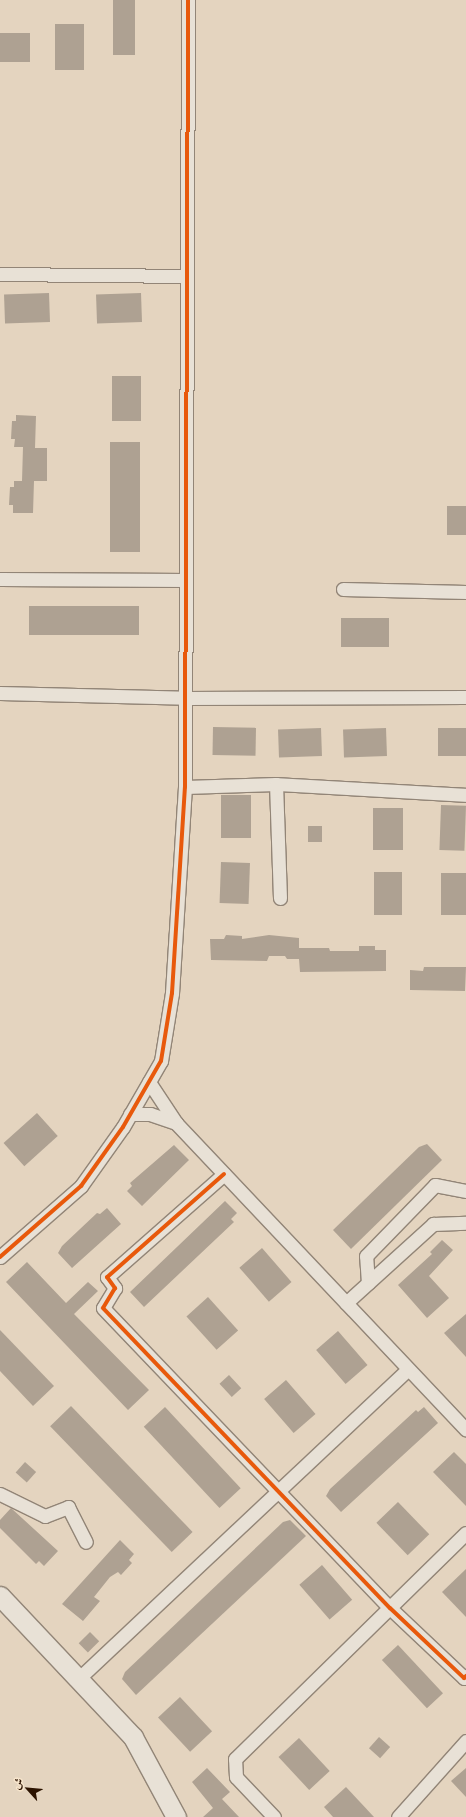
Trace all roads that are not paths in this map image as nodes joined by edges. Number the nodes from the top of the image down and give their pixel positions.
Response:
1 (188, 0) edge
2 (0, 274) edge
3 (187, 276) junction
4 (0, 579) edge
5 (186, 580) junction
6 (343, 589) dead end
7 (466, 592) edge
8 (0, 693) edge
9 (466, 697) edge
10 (185, 698) junction
11 (276, 784) junction
12 (185, 787) junction
13 (466, 795) edge
14 (280, 898) dead end
15 (149, 1082) junction
16 (130, 1114) junction
17 (176, 1123) junction
18 (224, 1174) junction
19 (466, 1191) edge
20 (466, 1223) edge
21 (0, 1257) edge
22 (368, 1283) junction
23 (346, 1303) junction
24 (408, 1369) junction
25 (466, 1430) edge
26 (279, 1490) junction
27 (0, 1494) edge
28 (466, 1533) edge
29 (86, 1542) dead end
30 (0, 1596) edge
31 (390, 1608) junction
32 (465, 1679) edge
33 (77, 1680) junction
34 (466, 1741) edge
35 (176, 1817) edge
36 (274, 1817) edge
37 (398, 1817) edge

1 - 3 street
2 - 3 street
3 - 5 street
4 - 5 street
5 - 10 street
6 - 7 street
8 - 10 street
9 - 10 street
10 - 12 street
11 - 12 street
11 - 13 street
11 - 14 street
12 - 15 street
15 - 16 street
15 - 17 street
16 - 17 street
16 - 21 street
17 - 18 street
18 - 23 street
18 - 26 street
19 - 22 street
20 - 22 street
22 - 23 street
23 - 24 street
24 - 25 street
24 - 26 street
26 - 31 street
26 - 33 street
27 - 29 street
28 - 31 street
30 - 33 street
31 - 32 street
31 - 36 street
33 - 35 street
34 - 37 street

